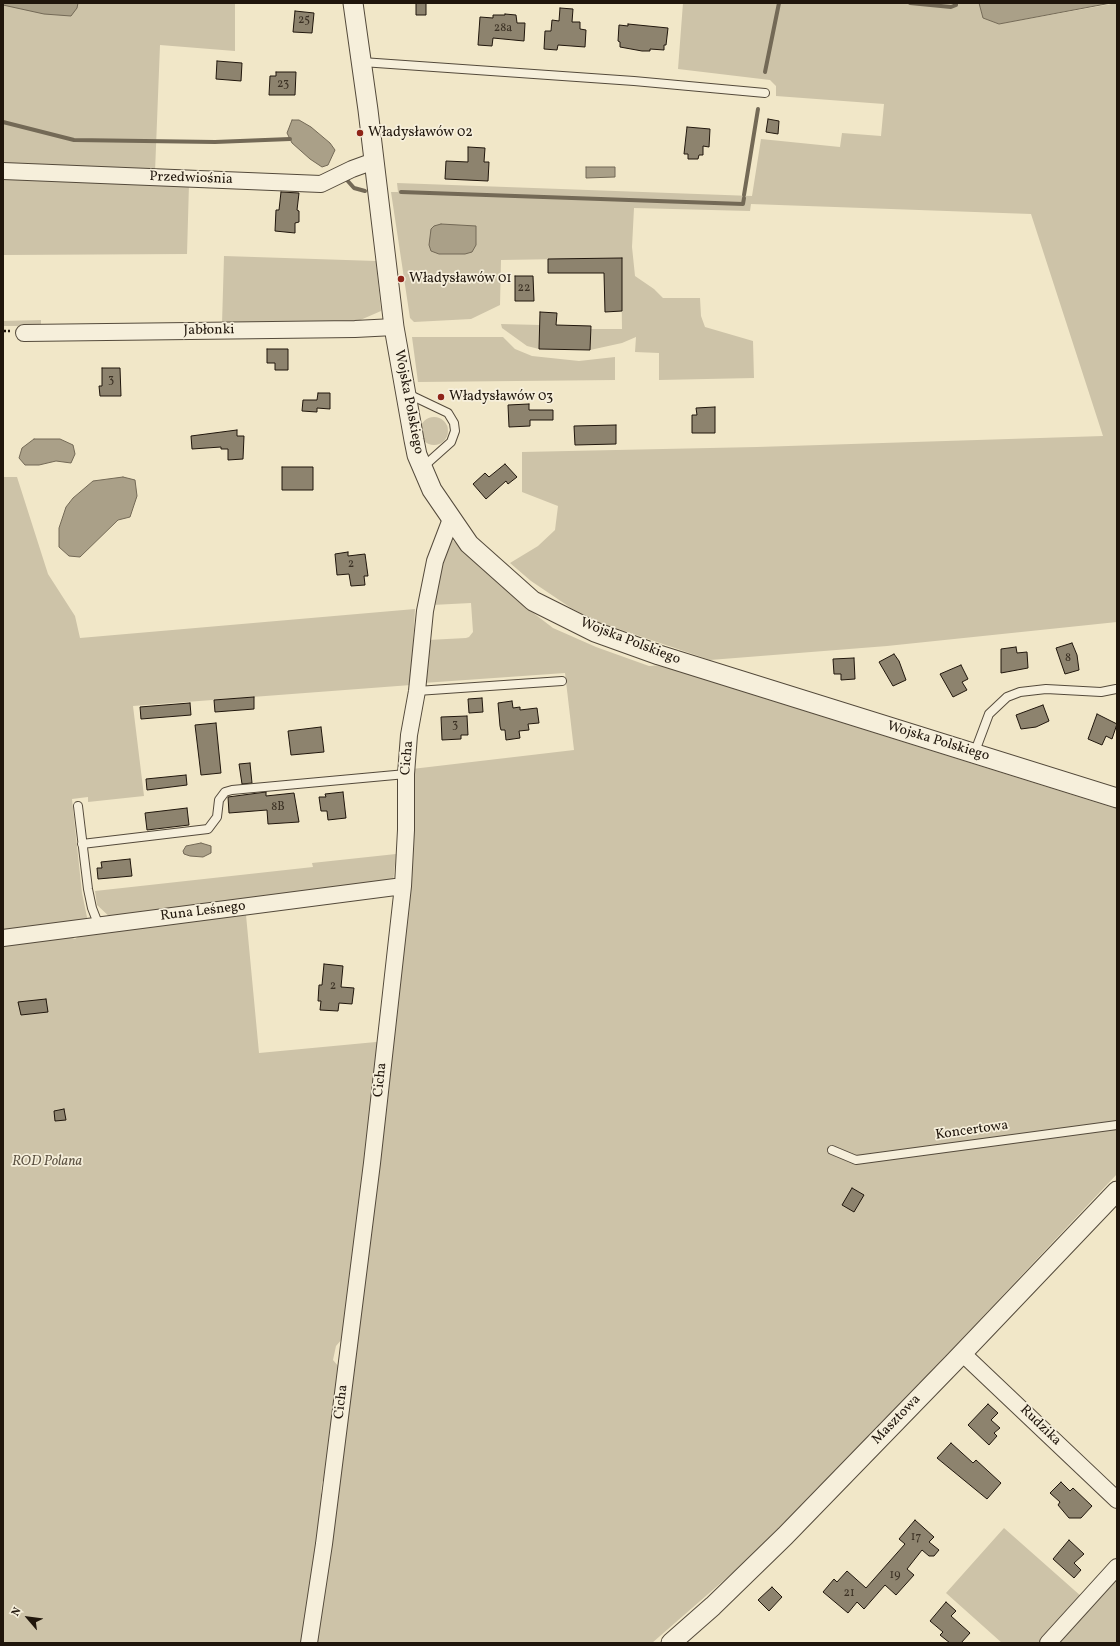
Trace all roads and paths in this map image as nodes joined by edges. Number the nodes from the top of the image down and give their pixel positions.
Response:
1 (353, 3) edge
2 (362, 62) junction
3 (765, 93) dead end
4 (374, 161) junction
5 (3, 171) edge
6 (394, 327) junction
7 (24, 332) dead end
8 (405, 392) junction
9 (422, 468) junction
10 (451, 519) junction
11 (562, 681) dead end
12 (1116, 689) dead end
13 (417, 691) junction
14 (974, 754) junction
15 (406, 774) junction
16 (1117, 798) edge
17 (78, 806) dead end
18 (82, 844) junction
19 (402, 886) junction
20 (99, 926) junction
21 (3, 938) edge
22 (1117, 1125) edge
23 (832, 1150) dead end
24 (1117, 1191) edge
25 (962, 1353) junction
26 (1117, 1500) edge
27 (1117, 1567) edge
28 (309, 1643) edge
29 (671, 1643) edge
30 (1048, 1643) edge

1 - 2 street, Wojska Polskiego
2 - 3 lane
2 - 4 street, Wojska Polskiego
4 - 5 street, Przedwiośnia
4 - 6 street, Wojska Polskiego
6 - 7 street, Jabłonki
6 - 8 street, Wojska Polskiego
8 - 9 street, Wojska Polskiego
8 - 9 lane
9 - 10 street, Wojska Polskiego
10 - 13 street, Cicha
10 - 14 street, Wojska Polskiego
11 - 13 lane
12 - 14 lane
13 - 15 street, Cicha
14 - 16 street, Wojska Polskiego
15 - 18 lane
15 - 19 street, Cicha
17 - 18 lane
18 - 20 lane
19 - 20 street, Runa Leśnego
19 - 28 street, Cicha
20 - 21 street, Runa Leśnego
22 - 23 lane, Koncertowa
24 - 25 street, Masztowa
25 - 26 street, Rudzika
25 - 29 street, Masztowa
27 - 30 street

